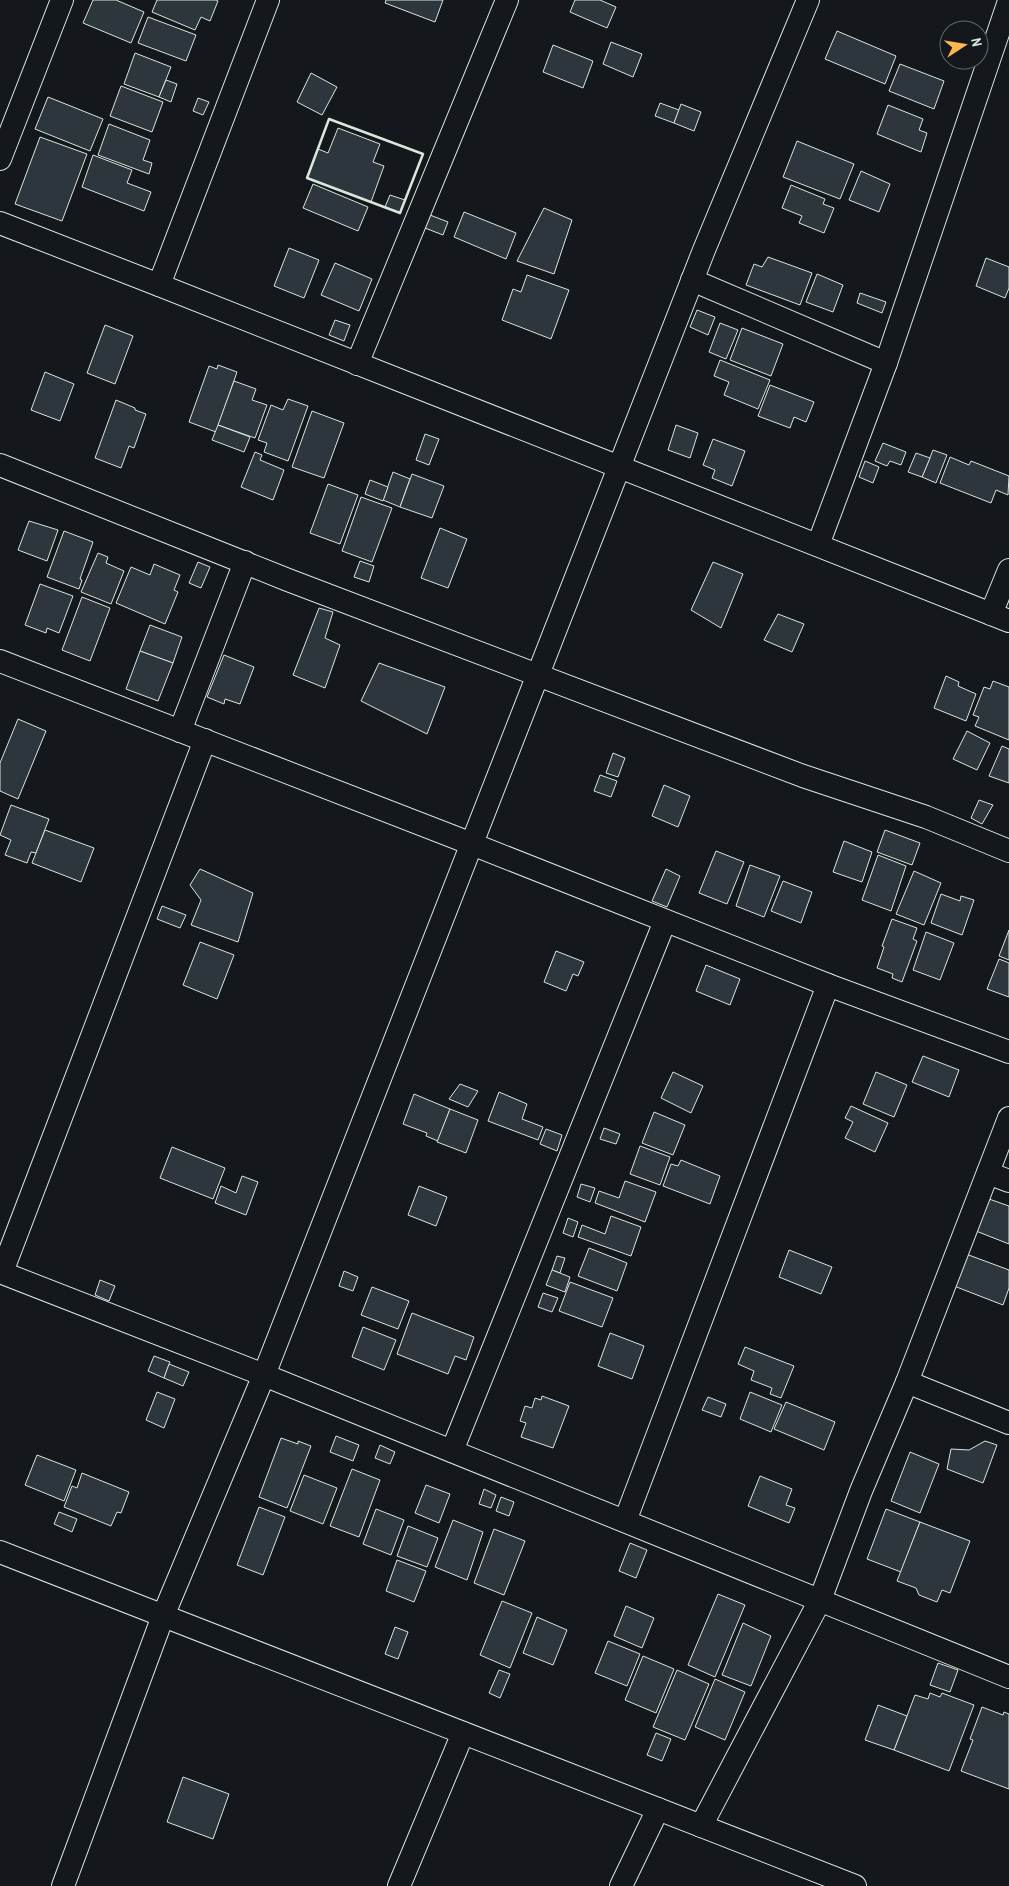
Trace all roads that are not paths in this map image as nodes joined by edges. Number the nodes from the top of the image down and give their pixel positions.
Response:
1 (62, 0) edge
2 (268, 0) edge
3 (507, 0) edge
4 (808, 0) edge
5 (1009, 1) edge
6 (0, 158) edge
7 (0, 223) edge
8 (692, 280) junction
9 (159, 285) junction
10 (886, 362) junction
11 (357, 364) junction
12 (0, 465) edge
13 (620, 467) junction
14 (818, 545) junction
15 (245, 562) junction
16 (1009, 570) edge
17 (1000, 618) edge
18 (0, 661) edge
19 (538, 675) junction
20 (180, 731) junction
21 (205, 740) junction
22 (472, 844) junction
23 (1009, 851) edge
24 (665, 921) junction
25 (828, 985) junction
26 (1009, 1052) edge
27 (1009, 1118) edge
28 (988, 1173) junction
29 (1009, 1181) edge
30 (1, 1272) edge
31 (264, 1375) junction
32 (907, 1382) junction
33 (1009, 1423) edge
34 (452, 1451) junction
35 (625, 1521) junction
36 (0, 1552) edge
37 (820, 1600) junction
38 (163, 1616) junction
39 (1009, 1677) edge
40 (463, 1733) junction
41 (658, 1809) junction
42 (701, 1826) junction
43 (63, 1886) edge
44 (398, 1886) edge
45 (621, 1886) edge
46 (855, 1886) edge

1 - 6 street
2 - 9 street
3 - 11 street
4 - 8 street
5 - 10 street
7 - 9 street
8 - 10 street
8 - 13 street
9 - 11 street
10 - 14 street
11 - 13 street
12 - 15 street
13 - 14 street
13 - 19 street
14 - 17 street
15 - 19 street
15 - 20 street
16 - 17 street
18 - 20 street
19 - 22 street
19 - 23 street
20 - 21 street
21 - 22 street
21 - 30 street
22 - 24 street
22 - 31 street
24 - 25 street
24 - 34 street
25 - 26 street
25 - 35 street
27 - 28 street
28 - 29 street
28 - 32 street
30 - 31 street
31 - 34 street
31 - 38 street
32 - 33 street
32 - 37 street
34 - 35 street
35 - 37 street
36 - 38 street
37 - 39 street
37 - 42 street
38 - 40 street
38 - 43 street
40 - 41 street
40 - 44 street
41 - 42 street
41 - 45 street
42 - 46 street

